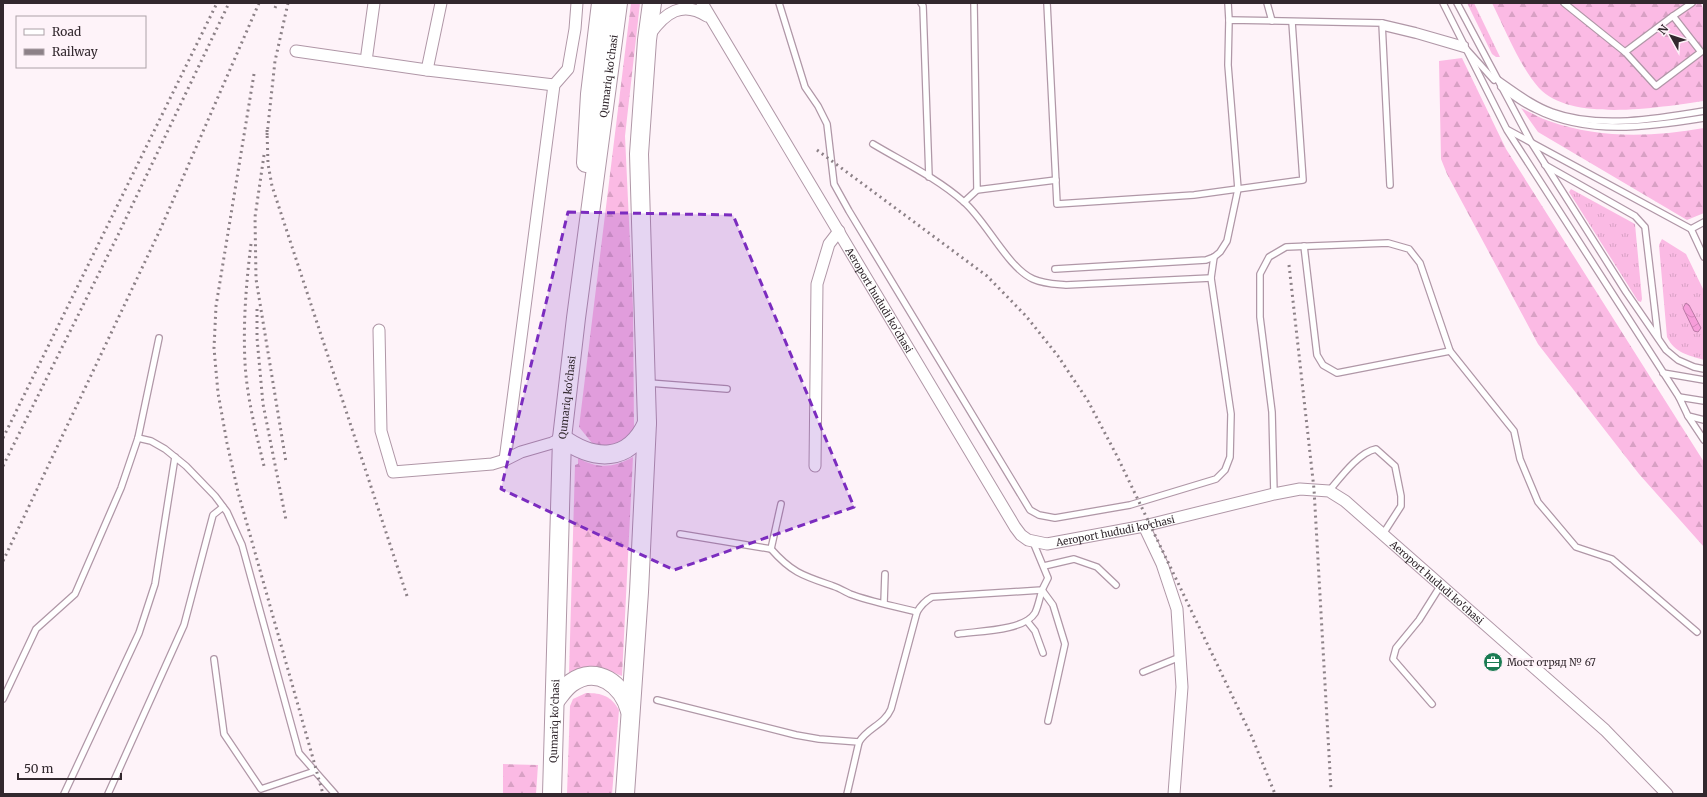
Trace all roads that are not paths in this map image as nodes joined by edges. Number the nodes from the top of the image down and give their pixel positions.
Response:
1 (374, 3) edge
2 (442, 3) edge
3 (577, 3) edge
4 (601, 3) edge
5 (618, 3) edge
6 (652, 3) edge
7 (702, 3) edge
8 (779, 3) edge
9 (920, 3) edge
10 (974, 3) edge
11 (1047, 3) edge
12 (1228, 3) edge
13 (1266, 3) edge
14 (1443, 3) edge
15 (1457, 3) edge
16 (1564, 3) edge
17 (1692, 3) edge
18 (1673, 16) junction
19 (712, 20) junction
20 (1229, 20) junction
21 (1272, 21) junction
22 (1292, 22) junction
23 (1382, 25) junction
24 (647, 40) junction
25 (1464, 44) junction
26 (1467, 50) junction
27 (296, 51) dead end
28 (1625, 52) junction
29 (1702, 54) edge
30 (366, 61) junction
31 (427, 70) junction
32 (1496, 78) junction
33 (554, 85) junction
34 (1501, 87) junction
35 (1704, 111) edge
36 (1704, 118) edge
37 (1507, 130) junction
38 (1531, 142) junction
39 (873, 144) dead end
40 (1544, 165) junction
41 (929, 177) junction
42 (1056, 180) junction
43 (1390, 185) dead end
44 (1238, 189) junction
45 (978, 190) junction
46 (964, 202) junction
47 (1704, 222) edge
48 (1690, 229) junction
49 (839, 231) junction
50 (1304, 246) junction
51 (1704, 257) edge
52 (1214, 258) junction
53 (1055, 269) dead end
54 (1211, 278) junction
55 (576, 318) junction
56 (379, 330) dead end
57 (159, 338) dead end
58 (1658, 338) junction
59 (1450, 351) junction
60 (1704, 369) edge
61 (1663, 373) junction
62 (1704, 380) edge
63 (647, 383) junction
64 (727, 389) dead end
65 (1679, 397) junction
66 (1704, 401) edge
67 (1688, 416) junction
68 (1704, 420) edge
69 (647, 423) junction
70 (509, 430) junction
71 (138, 438) junction
72 (562, 438) junction
73 (1704, 440) edge
74 (521, 452) junction
75 (175, 457) junction
76 (505, 460) junction
77 (815, 466) dead end
78 (1329, 491) junction
79 (1274, 494) junction
80 (781, 504) dead end
81 (223, 507) junction
82 (1144, 526) junction
83 (680, 534) dead end
84 (1383, 534) junction
85 (1033, 542) junction
86 (771, 549) junction
87 (1044, 566) junction
88 (885, 574) dead end
89 (1116, 585) dead end
90 (1441, 586) junction
91 (1042, 590) junction
92 (884, 603) junction
93 (918, 612) junction
94 (1027, 622) junction
95 (1697, 632) dead end
96 (958, 634) dead end
97 (1043, 653) dead end
98 (1180, 657) junction
99 (214, 659) dead end
100 (1143, 672) dead end
101 (3, 699) edge
102 (657, 700) dead end
103 (555, 701) junction
104 (1432, 704) dead end
105 (631, 716) junction
106 (1048, 721) dead end
107 (858, 742) junction
108 (315, 771) junction
109 (64, 794) edge
110 (108, 794) edge
111 (335, 794) edge
112 (552, 794) edge
113 (625, 794) edge
114 (846, 794) edge
115 (1174, 794) edge
116 (1668, 794) edge

1 - 30 street
2 - 31 street
3 - 33 street
4 - 55 main road
5 - 55 main road, Qumariq ko'chasi
6 - 24 main road
7 - 19 street, Aeroport hududi ko'chasi
8 - 54 lane
9 - 41 lane
10 - 45 lane
11 - 42 lane
12 - 20 lane
13 - 21 lane
14 - 25 lane
15 - 32 lane
16 - 28 lane
17 - 18 lane
18 - 28 lane
18 - 29 lane
19 - 24 street, Aeroport hududi ko'chasi
19 - 49 street, Aeroport hududi ko'chasi
20 - 21 lane
20 - 44 lane
21 - 22 lane
22 - 23 lane
22 - 44 lane
23 - 25 lane
23 - 26 lane
23 - 43 lane
24 - 63 main road
25 - 26 lane
25 - 32 lane
26 - 34 lane
26 - 37 lane
27 - 30 street
28 - 29 lane
30 - 31 street
31 - 33 street
32 - 34 lane
32 - 35 lane
33 - 70 street
34 - 36 lane
34 - 38 lane
37 - 38 lane
37 - 61 lane
38 - 40 lane
38 - 48 lane
39 - 41 lane
40 - 58 lane
40 - 58 lane
41 - 46 lane
42 - 44 lane
42 - 45 lane
44 - 52 lane
45 - 46 lane
46 - 54 lane
47 - 48 lane
48 - 51 lane
49 - 77 street
49 - 85 street, Aeroport hududi ko'chasi
50 - 59 lane
50 - 59 lane
50 - 79 lane
52 - 53 lane
52 - 54 lane
55 - 72 main road, Qumariq ko'chasi
56 - 76 street
57 - 71 lane
58 - 60 lane
59 - 95 lane
61 - 62 lane
61 - 65 lane
63 - 64 lane
63 - 69 main road
65 - 66 lane
65 - 67 lane
67 - 68 lane
67 - 73 lane
69 - 72 main road
69 - 105 main road
70 - 74 street
70 - 76 street
71 - 75 lane
71 - 101 lane
72 - 74 street
72 - 103 main road, Qumariq ko'chasi
74 - 76 street
75 - 81 lane
75 - 109 lane
78 - 79 street, Aeroport hududi ko'chasi
78 - 84 street, Aeroport hududi ko'chasi
78 - 84 lane
79 - 82 street, Aeroport hududi ko'chasi
80 - 86 lane
81 - 108 lane
81 - 110 lane
82 - 85 street, Aeroport hududi ko'chasi
82 - 98 street
83 - 86 lane
84 - 90 street, Aeroport hududi ko'chasi
85 - 87 lane
86 - 92 lane
87 - 89 lane
87 - 91 lane
88 - 92 lane
90 - 104 lane
90 - 116 street, Aeroport hududi ko'chasi
91 - 93 lane
91 - 94 lane
91 - 106 lane
92 - 93 lane
93 - 107 lane
94 - 96 lane
94 - 97 lane
98 - 100 lane
98 - 115 street
99 - 108 lane
102 - 107 lane
103 - 105 main road
103 - 112 main road, Qumariq ko'chasi
105 - 113 main road
107 - 114 lane
108 - 111 lane

